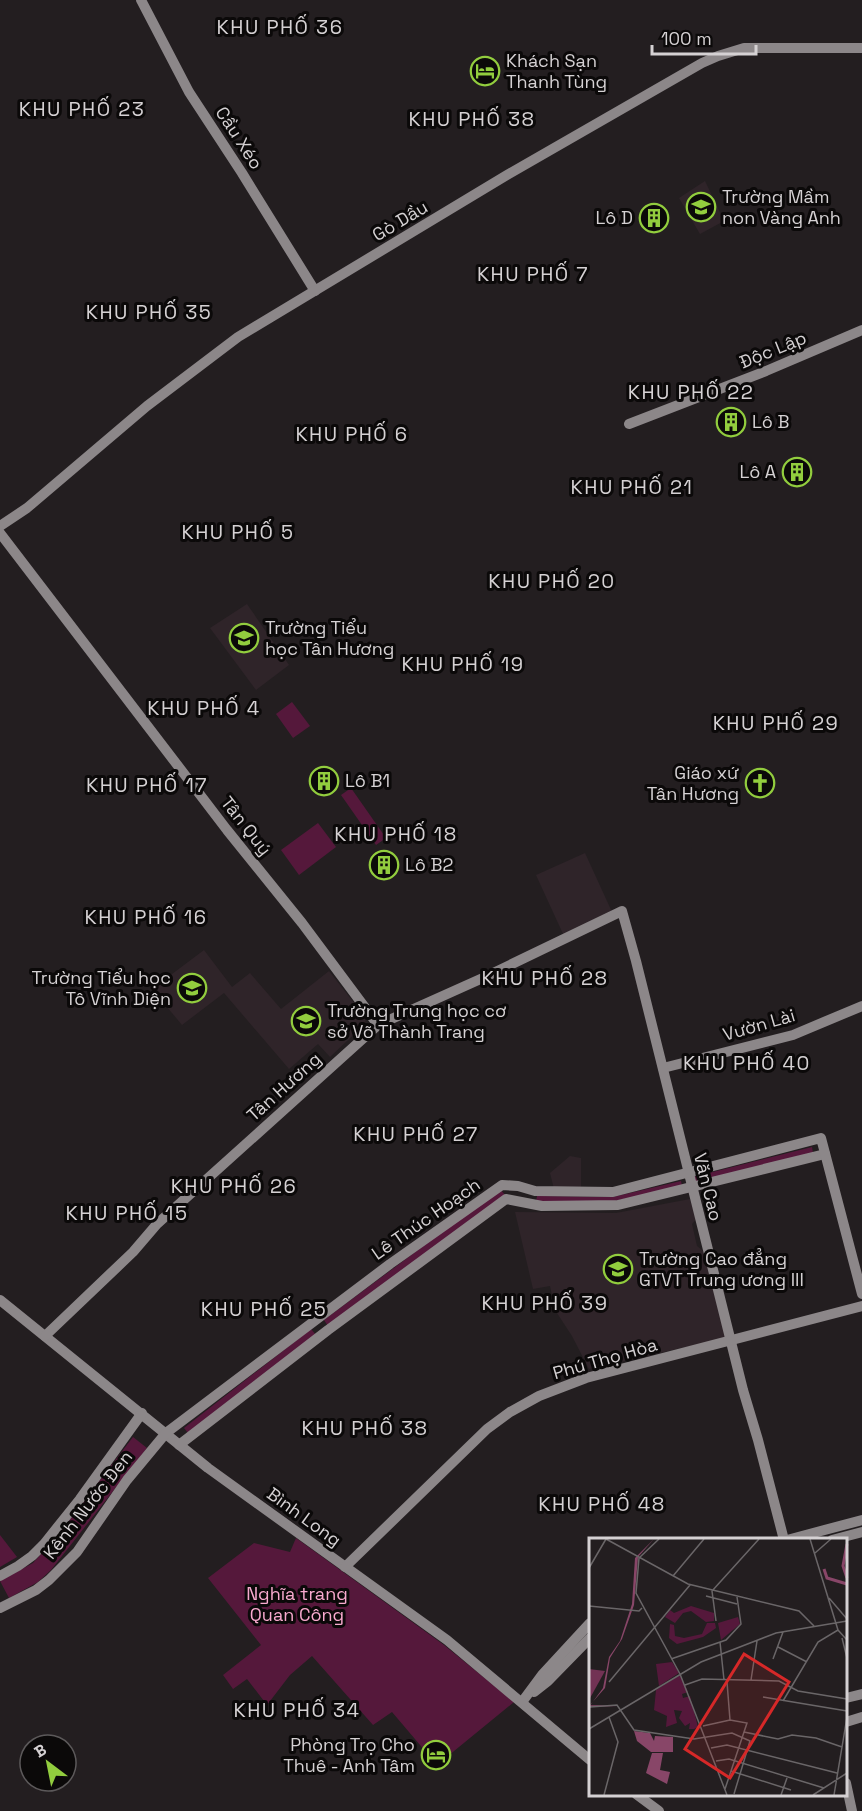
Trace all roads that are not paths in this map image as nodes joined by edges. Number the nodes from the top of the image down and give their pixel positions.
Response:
1 (141, 0) edge
2 (862, 48) edge
3 (315, 291) junction
4 (862, 330) edge
5 (629, 424) dead end
6 (0, 526) edge
7 (0, 533) edge
8 (622, 911) joint
9 (862, 1006) edge
10 (378, 1025) junction
11 (663, 1068) junction
12 (825, 1154) junction
13 (688, 1173) junction
14 (691, 1187) junction
15 (862, 1294) edge
16 (0, 1300) edge
17 (862, 1306) edge
18 (45, 1336) junction
19 (730, 1341) junction
20 (142, 1413) junction
21 (166, 1433) junction
22 (179, 1445) junction
23 (862, 1520) edge
24 (862, 1532) edge
25 (785, 1538) edge
26 (789, 1538) edge
27 (836, 1538) edge
28 (345, 1567) junction
29 (0, 1576) edge
30 (0, 1608) edge
31 (589, 1625) edge
32 (589, 1640) edge
33 (862, 1694) edge
34 (847, 1698) edge
35 (522, 1702) junction
36 (862, 1717) edge
37 (847, 1722) edge
38 (589, 1758) edge
39 (847, 1788) edge
40 (639, 1796) edge
41 (659, 1811) edge
42 (852, 1811) edge

1 - 3 street, Cầu Xéo
2 - 3 street, Gò Dầu
3 - 6 street, Gò Dầu
4 - 5 street, Độc Lập
7 - 10 street, Tân Quý
8 - 10 street, Tân Hương
8 - 11 street, Văn Cao
9 - 11 street, Vườn Lài
10 - 18 street, Tân Hương
11 - 13 street, Văn Cao
12 - 13 street, Lê Thúc Hoạch
12 - 14 street, Lê Thúc Hoạch
12 - 15 street
13 - 14 street, Văn Cao
13 - 21 street, Lê Thúc Hoạch
14 - 19 street, Văn Cao
14 - 22 street, Lê Thúc Hoạch
16 - 18 street, Bình Long
17 - 19 street, Phú Thọ Hòa
18 - 20 street, Bình Long
19 - 25 street, Văn Cao
19 - 28 street, Phú Thọ Hòa
20 - 21 street, Bình Long
20 - 29 street, Kênh Nước Đen
21 - 22 street, Bình Long
21 - 30 street, Kênh Nước Đen
22 - 28 street, Bình Long
23 - 26 street
24 - 27 street
28 - 35 street, Bình Long
31 - 35 street
32 - 35 street
33 - 34 street
35 - 38 street, Bình Long
36 - 37 street
39 - 42 street
40 - 41 street

